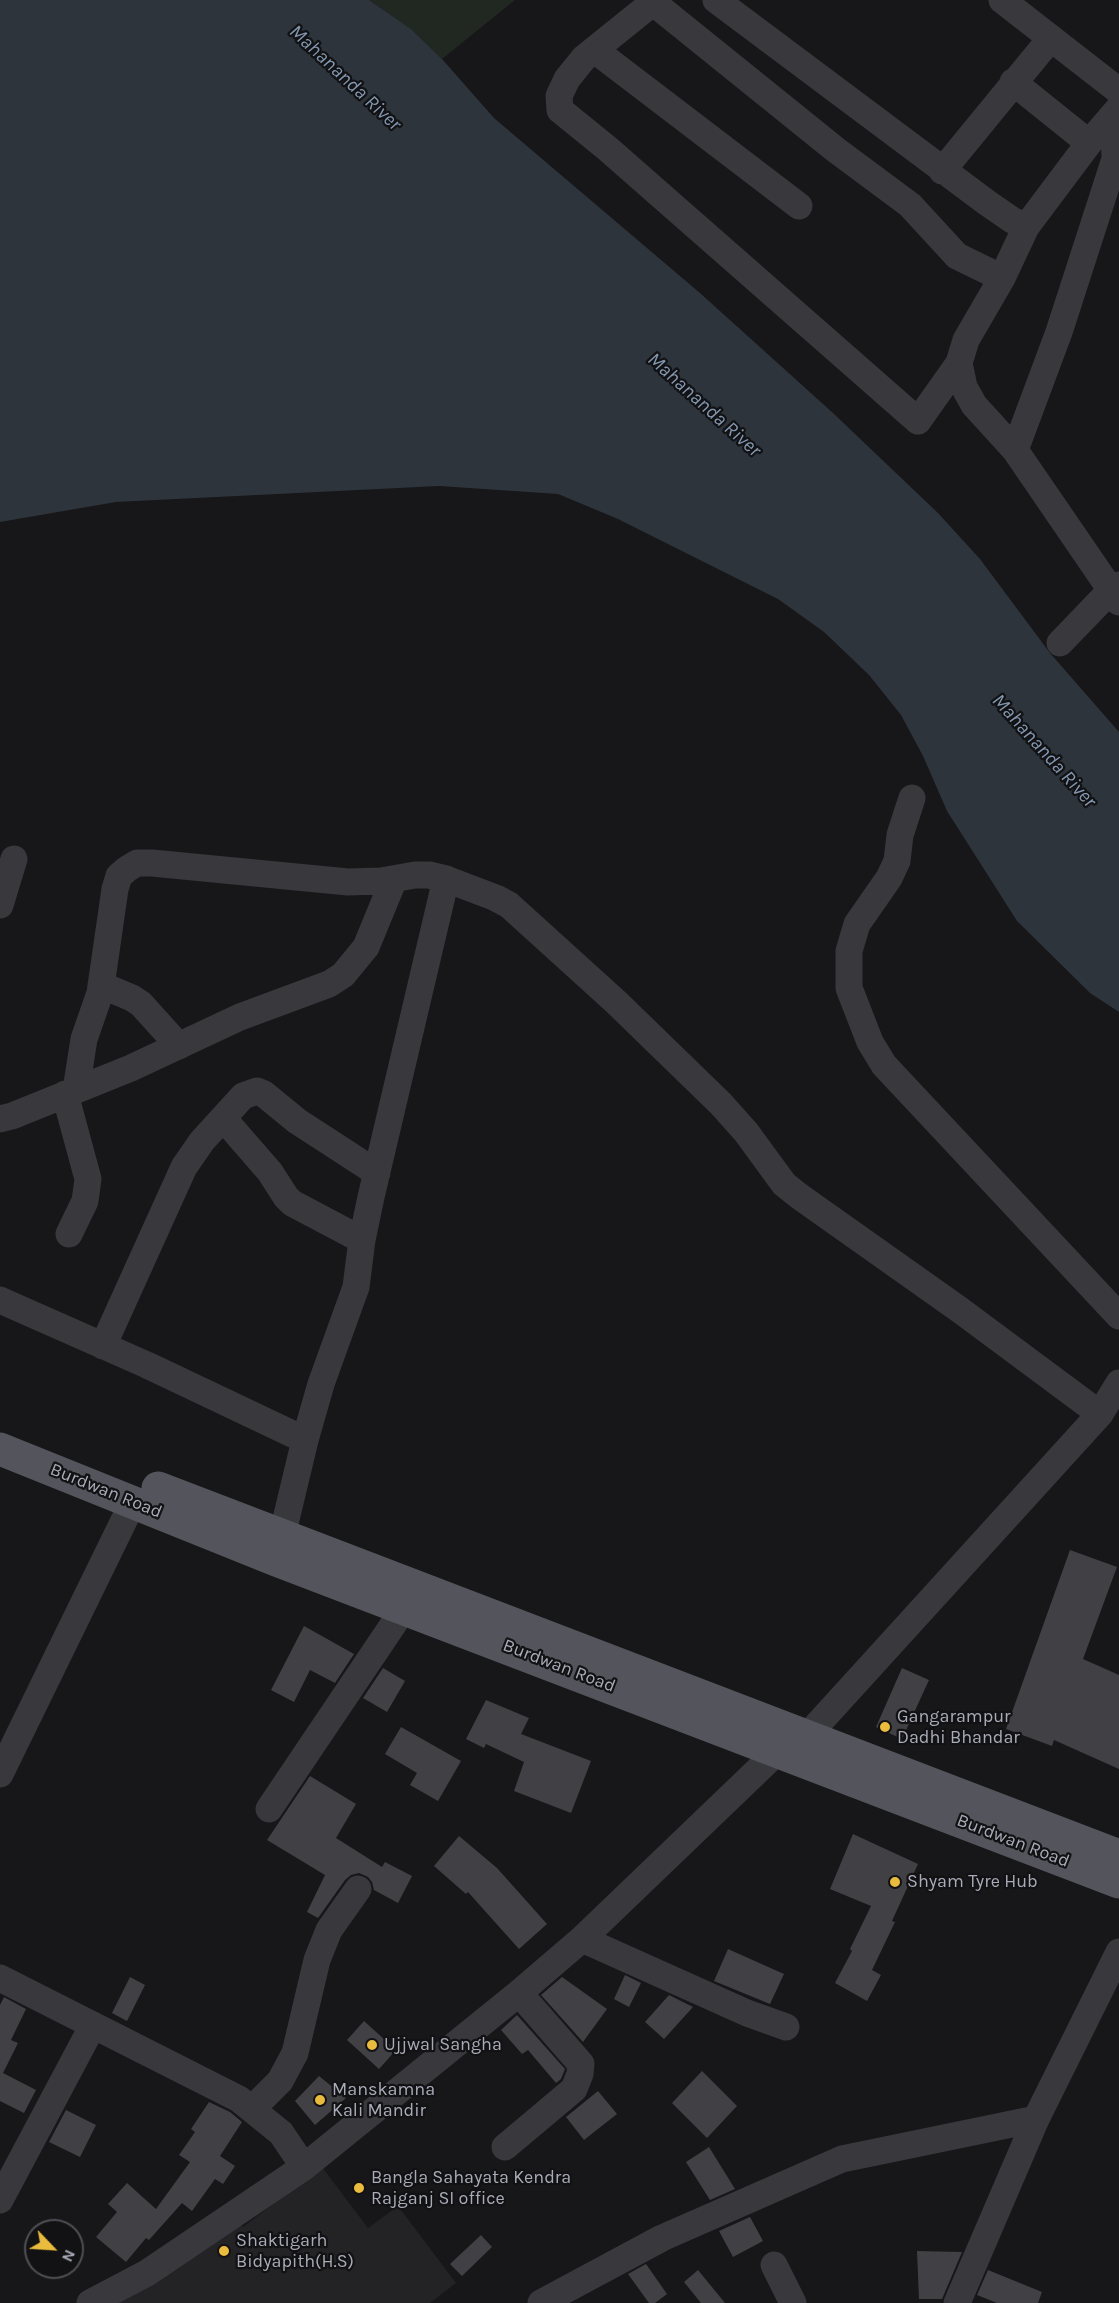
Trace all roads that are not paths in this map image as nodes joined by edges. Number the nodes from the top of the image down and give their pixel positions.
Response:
1 (716, 0) edge
2 (1002, 0) edge
3 (653, 1) edge
4 (1051, 38) junction
5 (596, 51) junction
6 (1013, 82) junction
7 (1117, 104) edge
8 (1089, 143) junction
9 (942, 171) junction
10 (799, 206) dead end
11 (1026, 227) junction
12 (1002, 278) junction
13 (959, 363) junction
14 (1015, 450) junction
15 (1116, 592) edge
16 (1060, 643) dead end
17 (912, 798) dead end
18 (14, 859) dead end
19 (394, 879) junction
20 (446, 879) junction
21 (0, 905) edge
22 (101, 985) junction
23 (179, 1046) junction
24 (71, 1092) junction
25 (223, 1118) junction
26 (0, 1119) edge
27 (377, 1173) junction
28 (69, 1234) dead end
29 (362, 1240) junction
30 (0, 1300) edge
31 (1119, 1316) edge
32 (103, 1346) junction
33 (1119, 1383) edge
34 (1100, 1414) junction
35 (0, 1425) edge
36 (305, 1440) junction
37 (0, 1449) edge
38 (133, 1502) junction
39 (282, 1536) junction
40 (405, 1607) junction
41 (793, 1743) junction
42 (0, 1774) edge
43 (926, 1795) junction
44 (269, 1809) dead end
45 (1119, 1856) edge
46 (1119, 1881) edge
47 (358, 1888) dead end
48 (582, 1939) junction
49 (1119, 1952) edge
50 (0, 1978) edge
51 (519, 1993) junction
52 (93, 2025) junction
53 (786, 2026) dead end
54 (253, 2108) junction
55 (1036, 2119) junction
56 (505, 2147) dead end
57 (304, 2167) junction
58 (0, 2200) edge
59 (774, 2265) dead end
60 (90, 2303) edge
61 (541, 2303) edge
62 (793, 2303) edge
63 (957, 2303) edge

1 - 9 street
2 - 4 street
3 - 5 street
3 - 12 street
4 - 6 street
4 - 7 street
5 - 10 street
5 - 13 street
6 - 8 street
6 - 9 street
7 - 8 street
7 - 14 street
8 - 11 street
9 - 11 street
11 - 12 street
12 - 13 street
13 - 14 street
14 - 15 street
15 - 16 street
17 - 31 street
18 - 21 street
19 - 20 street
19 - 22 street
19 - 23 street
20 - 27 street
20 - 34 street
22 - 23 street
22 - 24 street
23 - 24 street
24 - 26 street
24 - 28 street
25 - 27 street
25 - 29 street
25 - 32 street
27 - 29 street
29 - 36 street
30 - 32 street
32 - 36 street
33 - 34 street
34 - 41 street
35 - 39 main road, Burdwan Road
36 - 39 street
37 - 38 main road, Burdwan Road
38 - 40 main road, Burdwan Road
38 - 42 street
39 - 41 main road, Burdwan Road
40 - 41 main road, Burdwan Road
40 - 44 street
41 - 43 main road, Burdwan Road
41 - 48 street
43 - 45 main road, Burdwan Road
43 - 46 main road, Burdwan Road
47 - 54 street
48 - 51 street
48 - 53 street
49 - 55 street
50 - 52 street
51 - 56 street
51 - 57 street
52 - 54 street
52 - 58 street
54 - 57 street
55 - 61 street
55 - 63 street
57 - 60 street
59 - 62 street

